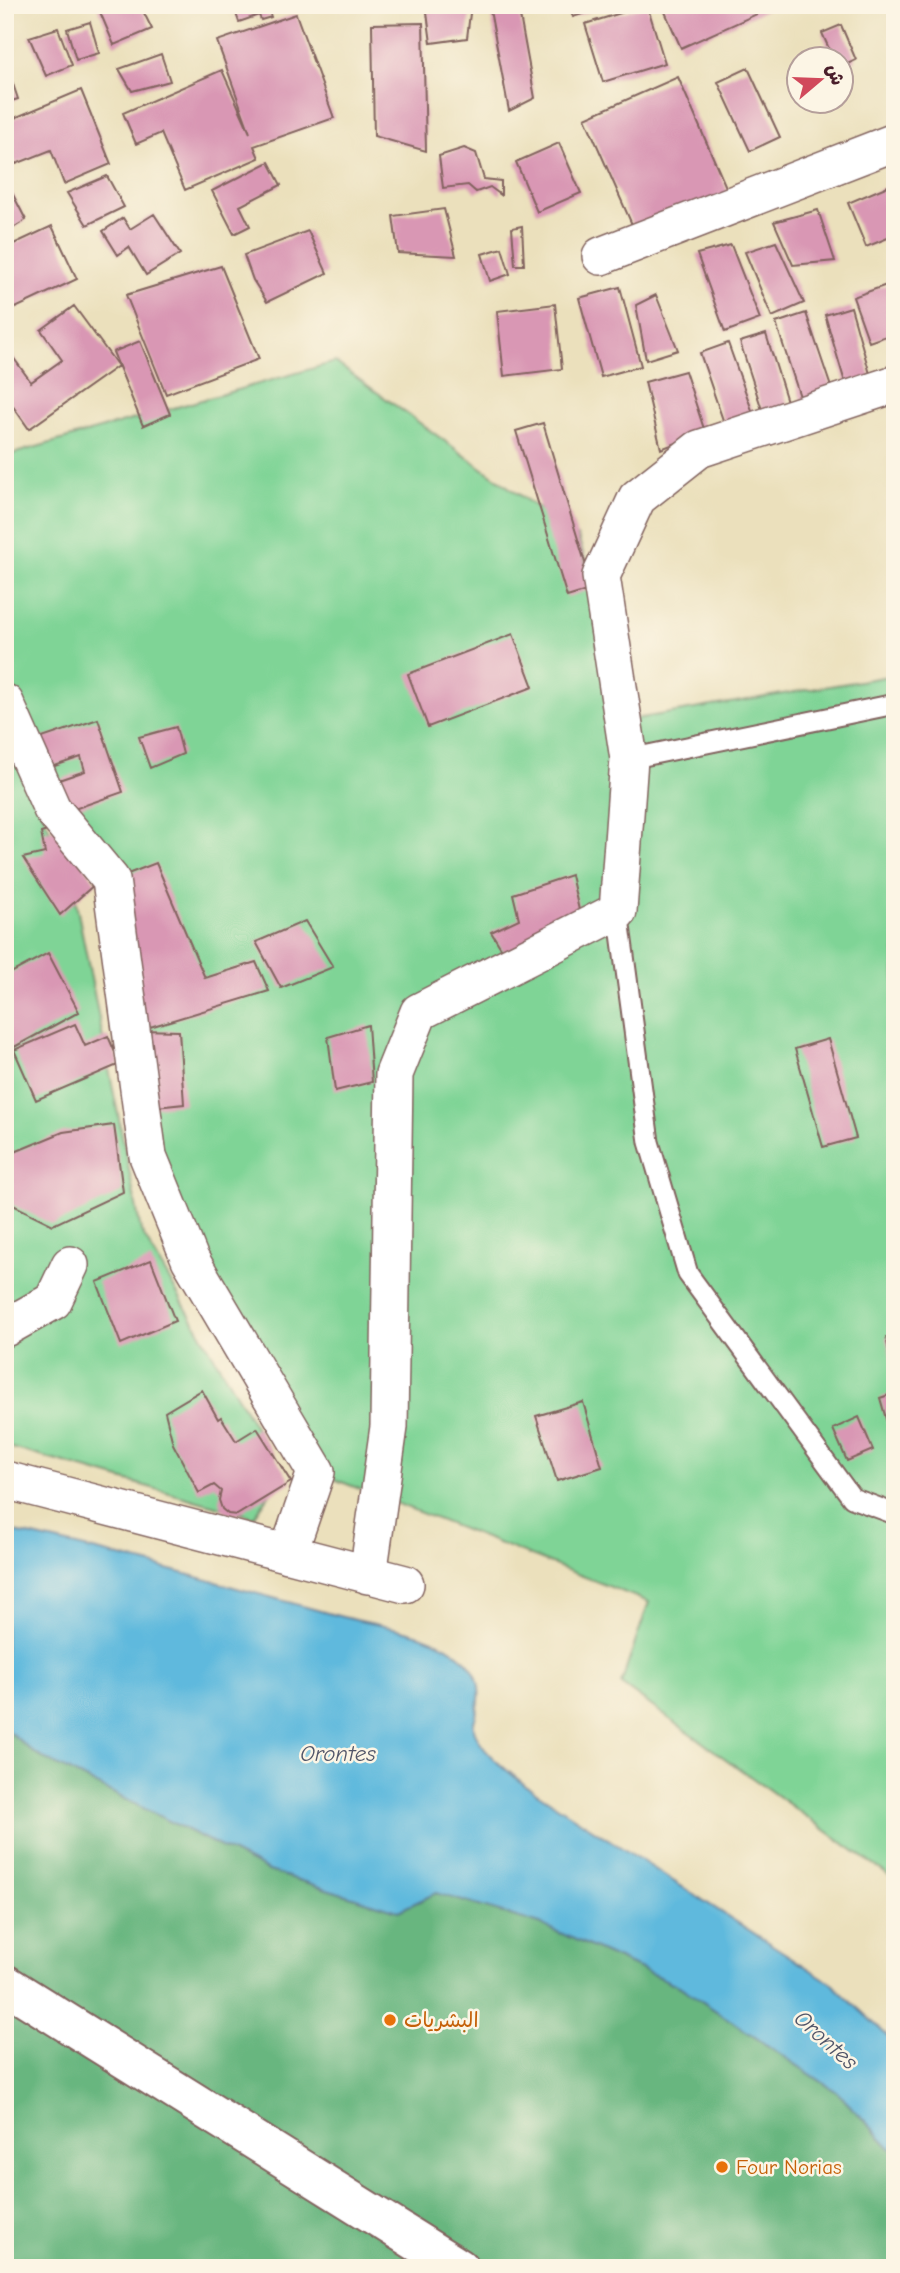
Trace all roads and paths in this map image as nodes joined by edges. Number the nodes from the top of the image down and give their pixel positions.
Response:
1 (895, 142) edge
2 (601, 256) dead end
3 (895, 384) edge
4 (5, 703) edge
5 (895, 704) edge
6 (629, 759) junction
7 (618, 911) junction
8 (70, 1265) dead end
9 (5, 1328) edge
10 (5, 1480) edge
11 (895, 1514) edge
12 (288, 1554) junction
13 (368, 1575) junction
14 (405, 1584) dead end
15 (5, 1983) edge
16 (458, 2268) edge

1 - 2 street
3 - 6 street
4 - 12 street
5 - 6 lane
6 - 7 street
7 - 11 lane
7 - 13 street
8 - 9 street
10 - 12 street
12 - 13 street
13 - 14 street
15 - 16 main road

